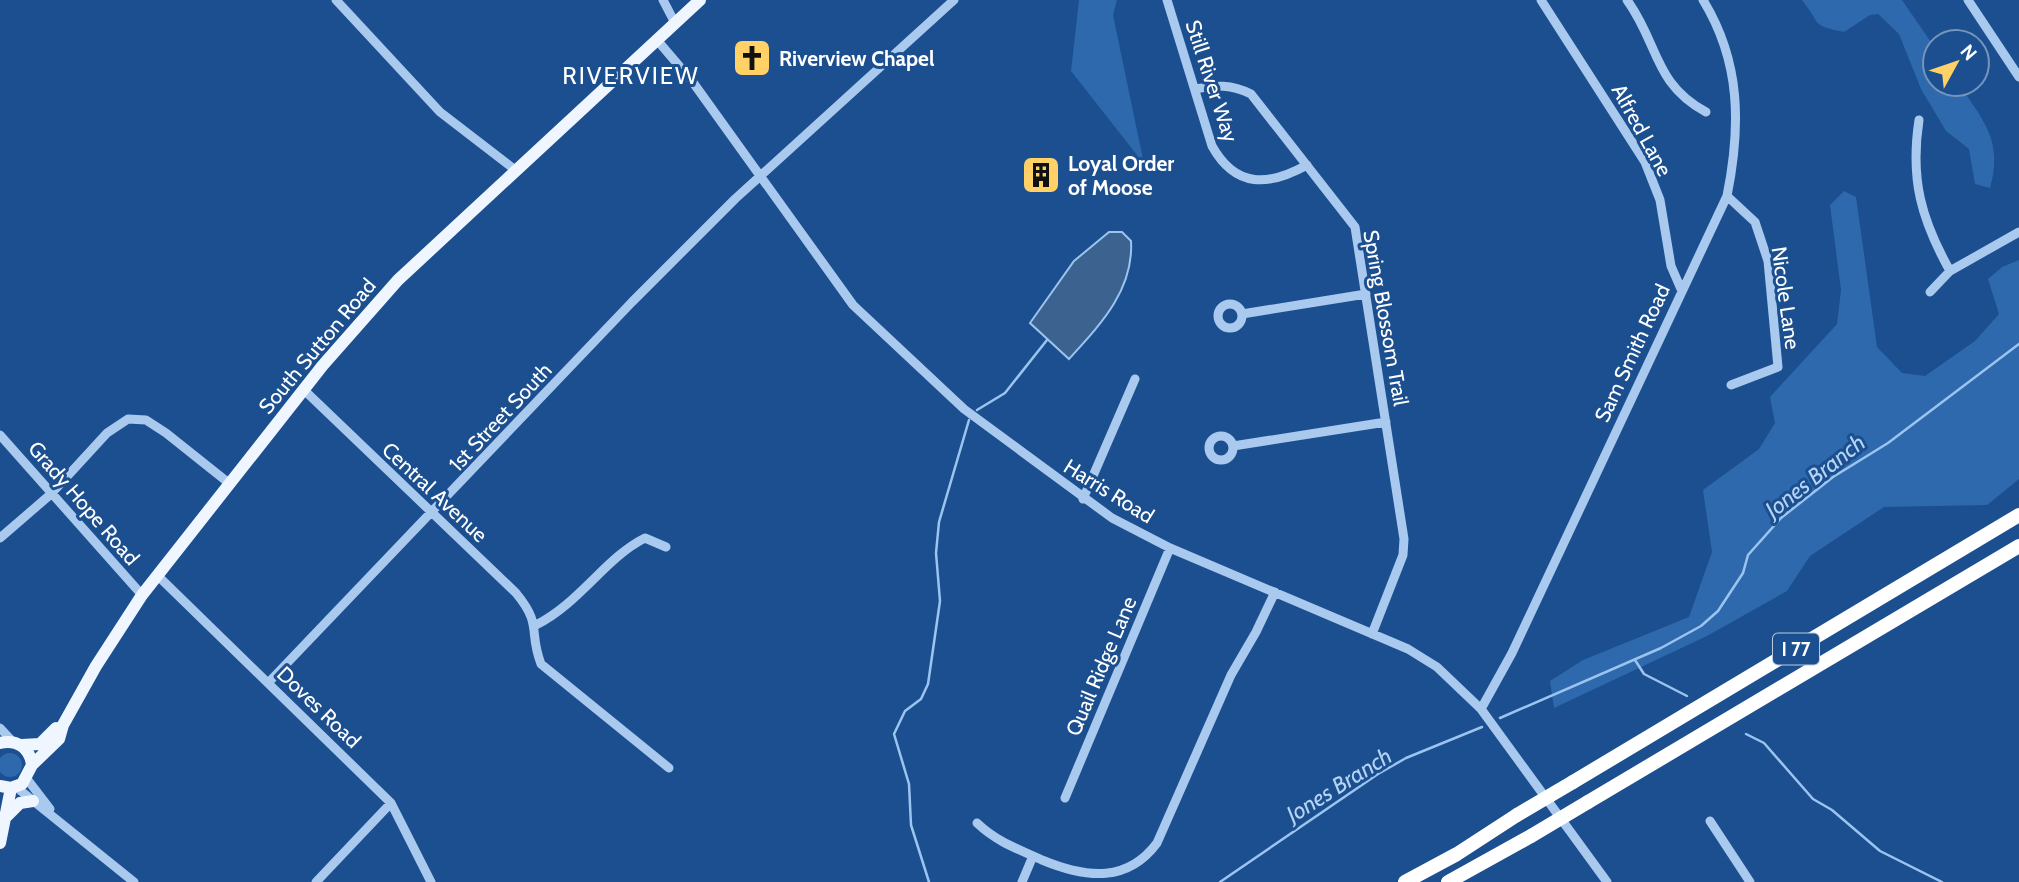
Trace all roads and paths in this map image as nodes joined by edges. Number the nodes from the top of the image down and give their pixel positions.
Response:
1 (337, 0) edge
2 (663, 0) edge
3 (700, 0) edge
4 (954, 0) edge
5 (1167, 0) edge
6 (1541, 0) edge
7 (1627, 0) edge
8 (1703, 0) edge
9 (1968, 0) edge
10 (675, 23) junction
11 (656, 40) junction
12 (2019, 77) edge
13 (1195, 89) junction
14 (1706, 112) dead end
15 (1919, 120) dead end
16 (1307, 165) junction
17 (514, 169) junction
18 (759, 178) junction
19 (1727, 196) junction
20 (2019, 232) edge
21 (1950, 271) junction
22 (1681, 289) junction
23 (1930, 292) dead end
24 (1366, 294) junction
25 (1242, 314) dead end
26 (1135, 380) dead end
27 (1731, 386) dead end
28 (303, 389) junction
29 (1386, 422) junction
30 (0, 435) edge
31 (1233, 446) dead end
32 (230, 484) junction
33 (51, 494) junction
34 (1083, 499) junction
35 (432, 513) junction
36 (2019, 515) edge
37 (0, 538) edge
38 (2019, 546) edge
39 (667, 547) dead end
40 (1170, 548) junction
41 (157, 575) junction
42 (1275, 592) junction
43 (142, 595) junction
44 (536, 625) junction
45 (1372, 634) junction
46 (269, 682) junction
47 (1481, 709) junction
48 (63, 725) junction
49 (0, 728) edge
50 (12, 743) edge
51 (32, 765) junction
52 (669, 768) dead end
53 (27, 779) junction
54 (9, 787) edge
55 (1065, 798) dead end
56 (33, 801) junction
57 (391, 803) junction
58 (51, 814) junction
59 (7, 816) junction
60 (1710, 821) dead end
61 (977, 823) dead end
62 (0, 843) edge
63 (1033, 856) junction
64 (134, 882) edge
65 (316, 882) edge
66 (431, 882) edge
67 (1022, 882) edge
68 (1405, 882) edge
69 (1448, 882) edge
70 (1607, 882) edge
71 (1750, 882) edge

1 - 17 street
2 - 10 street
3 - 10 main road, South Sutton Road
4 - 18 street, 1st Street South
5 - 13 street, Still River Way
6 - 22 street, Alfred Lane
7 - 14 street
8 - 19 street, Sam Smith Road
9 - 12 street
10 - 11 main road, South Sutton Road
11 - 17 main road, South Sutton Road
11 - 18 street, Harris Road
13 - 16 street, Spring Blossom Trail
13 - 16 street, Still River Way
15 - 21 street
16 - 24 street, Spring Blossom Trail
17 - 28 main road, South Sutton Road
18 - 34 street, Harris Road
18 - 35 street, 1st Street South
19 - 22 street, Sam Smith Road
19 - 27 street, Nicole Lane
20 - 21 street
21 - 23 street
22 - 47 street, Sam Smith Road
24 - 25 street
24 - 29 street, Spring Blossom Trail
26 - 34 street
28 - 32 main road, South Sutton Road
28 - 35 street, Central Avenue
29 - 31 street
29 - 45 street, Spring Blossom Trail
30 - 33 street, Grady Hope Road
32 - 33 street
32 - 41 main road, South Sutton Road
33 - 37 street
33 - 43 street, Grady Hope Road
34 - 40 street, Harris Road
35 - 44 street, Central Avenue
35 - 46 street, 1st Street South
36 - 68 highway, I 77, bridge
38 - 69 highway, I 77, bridge
39 - 44 street
40 - 42 street, Harris Road
40 - 55 street, Quail Ridge Lane
41 - 43 main road, South Sutton Road
41 - 46 street, Doves Road
42 - 45 street, Harris Road
42 - 63 street
43 - 48 main road, South Sutton Road
44 - 52 street
45 - 47 street, Harris Road
46 - 57 street, Doves Road
47 - 70 street, Harris Road
48 - 50 main road, South Sutton Road
48 - 51 main road, South Sutton Road
49 - 50 street
50 - 51 main road
51 - 53 main road
53 - 54 main road
53 - 58 street
54 - 56 street
54 - 59 main road
56 - 58 street
56 - 59 main road
57 - 65 street
57 - 66 street, Doves Road
58 - 64 street
59 - 62 main road
60 - 71 street
61 - 63 street
63 - 67 street

